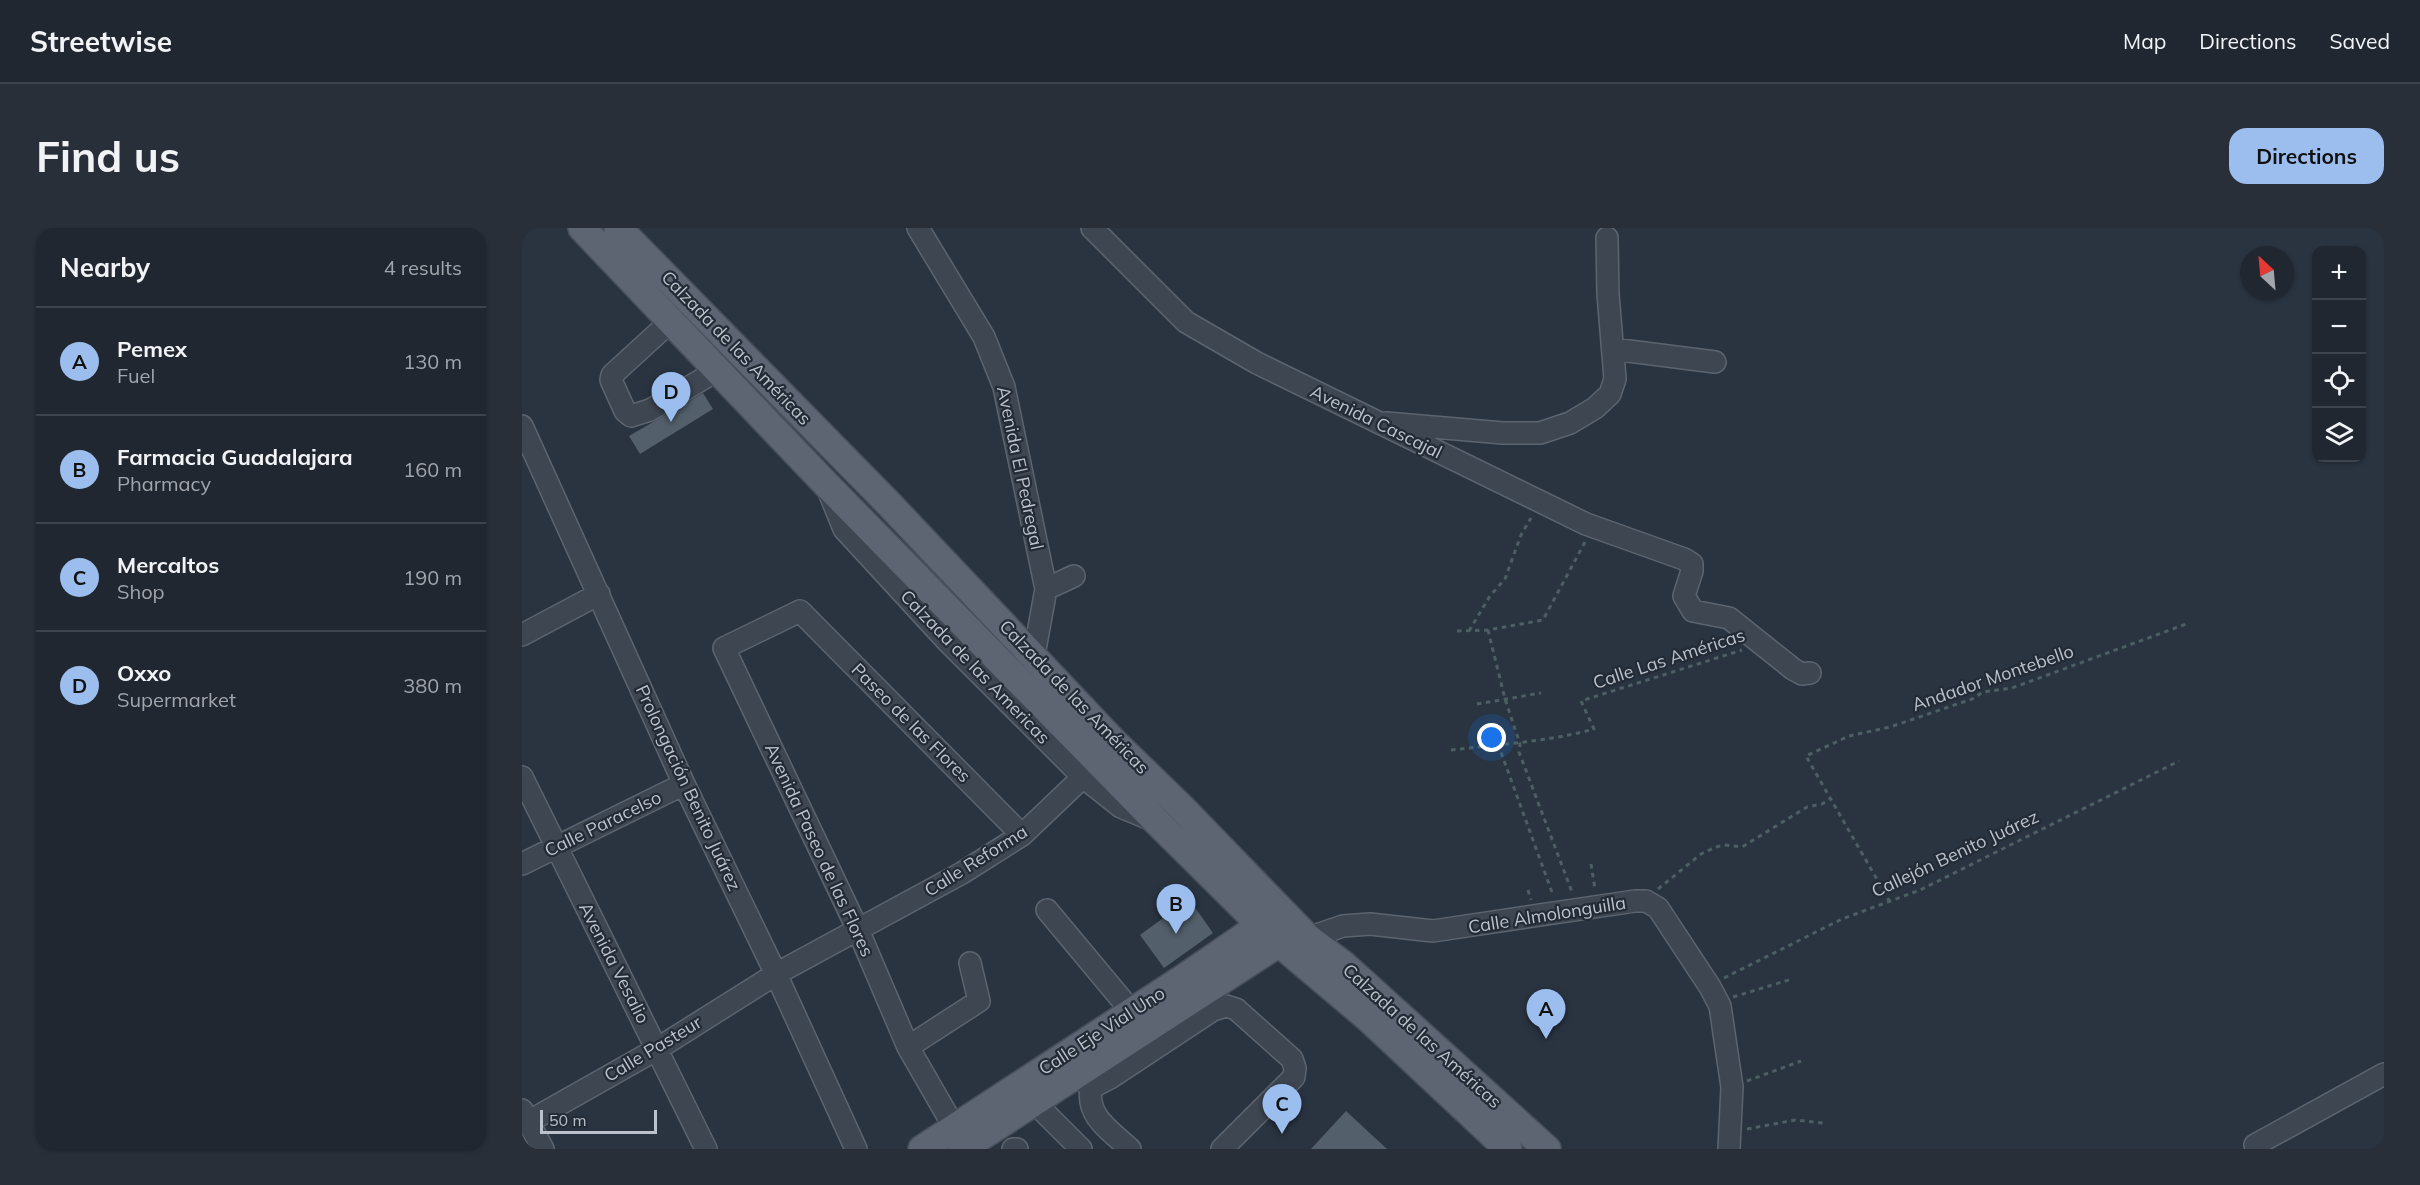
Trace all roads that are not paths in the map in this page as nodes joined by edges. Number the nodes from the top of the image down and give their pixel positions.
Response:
1 (582, 228) edge
2 (618, 228) edge
3 (918, 228) edge
4 (1092, 228) edge
5 (1607, 238) dead end
6 (671, 321) junction
7 (1613, 349) junction
8 (1715, 362) dead end
9 (718, 370) junction
10 (1380, 423) junction
11 (522, 426) edge
12 (825, 483) junction
13 (1074, 576) dead end
14 (1046, 589) junction
15 (599, 594) junction
16 (800, 611) joint
17 (522, 635) edge
18 (1034, 655) junction
19 (1810, 673) dead end
20 (522, 777) edge
21 (1083, 777) junction
22 (684, 784) junction
23 (1156, 821) junction
24 (1022, 835) junction
25 (556, 848) junction
26 (522, 864) edge
27 (1047, 910) dead end
28 (858, 930) junction
29 (1286, 932) junction
30 (970, 963) dead end
31 (776, 974) junction
32 (1132, 1012) junction
33 (908, 1047) junction
34 (657, 1049) junction
35 (2384, 1074) edge
36 (1084, 1082) junction
37 (1028, 1093) junction
38 (525, 1115) edge
39 (1730, 1141) edge
40 (961, 1143) edge
41 (2255, 1145) dead end
42 (543, 1149) edge
43 (706, 1149) edge
44 (856, 1149) edge
45 (922, 1149) edge
46 (1081, 1149) edge
47 (1130, 1149) edge
48 (1222, 1149) edge
49 (1508, 1149) edge
50 (1547, 1149) edge

1 - 6 main road, Calzada de las Américas
2 - 18 main road, Calzada de las Américas
3 - 14 street, Avenida El Pedregal
4 - 10 street, Avenida Cascajal
5 - 7 street
6 - 9 main road, Calzada de las Américas
6 - 9 street
7 - 8 street
7 - 10 street
9 - 12 main road, Calzada de las Américas
10 - 19 street, Avenida Cascajal
11 - 15 street, Prolongación Benito Juárez
12 - 21 street, Calzada de las Americas
12 - 23 main road, Calzada de las Américas
13 - 14 street
14 - 18 street, Avenida El Pedregal
15 - 17 street
15 - 22 street, Prolongación Benito Juárez
16 - 24 street, Paseo de las Flores
16 - 28 street, Avenida Paseo de las Flores
18 - 29 main road, Calzada de las Américas
20 - 25 street, Avenida Vesalio
21 - 23 street, Calzada de las Americas
21 - 24 street, Calle Reforma
22 - 25 street, Calle Paracelso
22 - 31 street, Prolongación Benito Juárez
23 - 29 main road, Calzada de las Américas
24 - 28 street, Calle Reforma
25 - 26 street, Calle Paracelso
25 - 34 street, Avenida Vesalio
27 - 32 street
28 - 31 street, Calle Reforma
28 - 33 street, Avenida Paseo de las Flores
29 - 32 main road, Calle Eje Vial Uno
29 - 36 main road, Calle Eje Vial Uno
29 - 39 street, Calle Almolonguilla
29 - 49 main road, Calzada de las Américas
29 - 50 main road, Calzada de las Américas
30 - 33 street
31 - 34 street, Calle Pasteur
31 - 44 street, Prolongación Benito Juárez
32 - 37 main road, Calle Eje Vial Uno
33 - 40 street, Avenida Paseo de las Flores
34 - 38 street, Calle Pasteur
34 - 43 street, Avenida Vesalio
35 - 41 street
36 - 37 main road, Calle Eje Vial Uno
36 - 47 street
36 - 48 street
37 - 40 main road, Calle Eje Vial Uno
37 - 46 street
38 - 42 street
40 - 45 main road, Calle Eje Vial Uno

